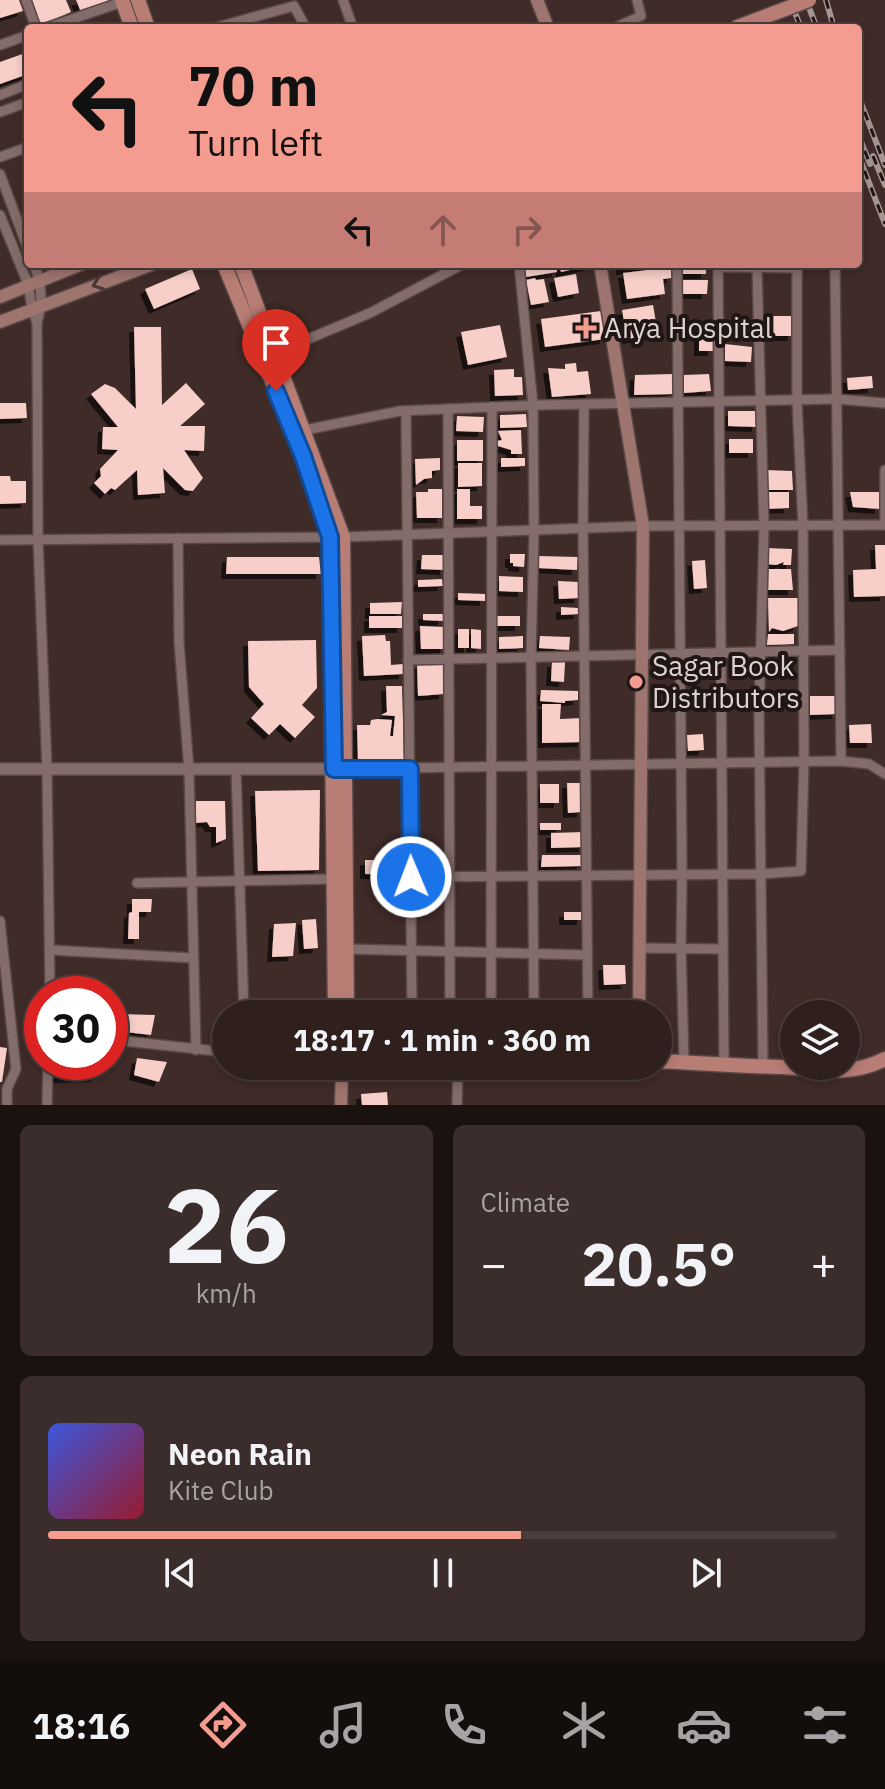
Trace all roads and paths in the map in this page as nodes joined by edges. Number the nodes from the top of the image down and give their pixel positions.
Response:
1 (26, 0) edge
2 (343, 0) edge
3 (537, 0) edge
4 (637, 0) edge
5 (809, 0) edge
6 (127, 1) edge
7 (35, 24) edge
8 (58, 24) edge
9 (131, 24) edge
10 (145, 24) edge
11 (229, 24) edge
12 (304, 24) edge
13 (352, 24) edge
14 (546, 24) edge
15 (623, 24) edge
16 (746, 24) edge
17 (24, 36) edge
18 (0, 45) edge
19 (24, 86) edge
20 (0, 95) edge
21 (24, 103) edge
22 (0, 112) edge
23 (24, 148) edge
24 (0, 157) edge
25 (0, 174) edge
26 (0, 215) edge
27 (24, 232) edge
28 (24, 234) edge
29 (5, 242) edge
30 (34, 268) edge
31 (71, 268) edge
32 (142, 268) edge
33 (226, 268) edge
34 (243, 268) edge
35 (455, 268) edge
36 (519, 268) edge
37 (601, 268) edge
38 (677, 268) edge
39 (718, 268) edge
40 (757, 268) edge
41 (797, 268) edge
42 (835, 268) edge
43 (34, 282) junction
44 (0, 297) edge
45 (37, 306) junction
46 (0, 322) edge
47 (275, 353) junction
48 (836, 399) junction
49 (759, 402) junction
50 (797, 402) junction
51 (624, 403) junction
52 (679, 403) junction
53 (717, 403) junction
54 (885, 403) edge
55 (533, 405) junction
56 (584, 405) junction
57 (492, 407) junction
58 (448, 409) junction
59 (406, 411) junction
60 (299, 431) junction
61 (885, 470) edge
62 (838, 525) junction
63 (885, 525) edge
64 (643, 526) junction
65 (803, 526) junction
66 (679, 527) junction
67 (719, 527) junction
68 (764, 527) junction
69 (583, 528) junction
70 (534, 530) junction
71 (492, 531) junction
72 (449, 533) junction
73 (407, 534) junction
74 (336, 537) junction
75 (178, 538) junction
76 (38, 539) junction
77 (0, 540) edge
78 (840, 650) junction
79 (803, 651) junction
80 (761, 652) junction
81 (680, 653) junction
82 (720, 653) junction
83 (642, 654) junction
84 (584, 656) junction
85 (531, 657) junction
86 (492, 658) junction
87 (449, 659) junction
88 (408, 660) junction
89 (804, 761) junction
90 (841, 761) junction
91 (760, 762) junction
92 (721, 763) junction
93 (681, 764) junction
94 (642, 765) junction
95 (533, 766) junction
96 (585, 766) junction
97 (491, 767) junction
98 (449, 768) junction
99 (0, 769) edge
100 (47, 769) junction
101 (340, 769) junction
102 (410, 769) junction
103 (189, 770) junction
104 (236, 770) junction
105 (885, 774) edge
106 (761, 874) junction
107 (640, 875) junction
108 (682, 875) junction
109 (722, 875) junction
110 (491, 876) junction
111 (532, 876) junction
112 (586, 876) junction
113 (411, 877) junction
114 (450, 877) junction
115 (334, 879) junction
116 (137, 883) dead end
117 (191, 883) junction
118 (240, 883) junction
119 (0, 921) edge
120 (640, 948) junction
121 (681, 948) junction
122 (347, 949) junction
123 (722, 949) junction
124 (50, 950) junction
125 (411, 951) junction
126 (450, 952) junction
127 (491, 953) junction
128 (533, 954) junction
129 (587, 955) junction
130 (193, 958) junction
131 (50, 976) edge
132 (244, 1000) edge
133 (335, 1000) edge
134 (347, 1000) edge
135 (412, 1000) edge
136 (450, 1000) edge
137 (491, 1000) edge
138 (534, 1000) edge
139 (588, 1000) edge
140 (639, 1000) edge
141 (128, 1042) edge
142 (196, 1050) junction
143 (212, 1051) edge
144 (885, 1059) edge
145 (672, 1062) edge
146 (684, 1062) junction
147 (724, 1065) junction
148 (763, 1066) junction
149 (48, 1080) edge
150 (342, 1080) edge
151 (458, 1080) edge
152 (4, 1089) edge
153 (7, 1105) edge
154 (47, 1105) edge
155 (341, 1105) edge
156 (457, 1105) edge

1 - 7 street
2 - 13 street
3 - 14 main road
4 - 15 street
5 - 16 main road, bridge
6 - 8 street
6 - 9 main road
6 - 10 main road
11 - 12 street
17 - 18 street
19 - 20 street
21 - 22 street
23 - 24 street
25 - 27 street
26 - 29 street
28 - 29 street
29 - 43 street
30 - 43 street
31 - 43 main road
32 -> 45 main road
33 - 60 main road
34 - 47 main road
35 - 47 street
36 - 55 street
37 - 51 main road
38 - 52 street
39 - 53 street
40 - 49 street
41 - 50 street
42 - 48 street
43 - 44 main road
43 - 45 street
45 - 46 main road
45 - 76 street
47 - 60 main road
48 - 50 street
48 - 54 street
48 - 62 street
49 - 50 street
49 - 53 street
49 - 68 street
50 - 65 street
51 - 52 street
51 - 56 street
51 - 64 main road
52 - 53 street
52 - 66 street
53 - 67 street
55 - 56 street
55 - 57 street
55 - 70 street
56 - 69 street
57 - 58 street
57 - 71 street
58 - 59 street
58 - 72 street
59 - 60 street
59 - 73 street
60 - 74 main road
61 - 63 street
62 - 63 street
62 - 65 street
62 - 78 street
64 - 66 street
64 - 69 street
64 - 83 main road
65 - 68 street
65 - 79 street
66 - 67 street
66 - 81 street
67 - 68 street
67 - 82 street
68 - 80 street
69 - 70 street
69 - 84 street
70 - 71 street
70 - 85 street
71 - 72 street
71 - 86 street
72 - 73 street
72 - 87 street
73 - 74 street
73 - 88 street
74 - 75 street
74 - 101 main road
75 - 76 street
75 - 103 street
76 - 77 street
76 - 100 street
78 - 79 street
78 - 90 street
79 - 80 street
79 - 89 street
80 - 82 street
80 - 91 street
81 - 82 street
81 - 83 street
81 - 93 street
82 - 92 street
83 - 84 street
83 - 94 main road
84 - 85 street
84 - 96 street
85 - 86 street
85 - 95 street
86 - 87 street
86 - 97 street
87 - 88 street
87 - 98 street
88 - 102 street
89 - 90 street
89 - 91 street
89 - 106 street
90 - 105 street
91 - 92 street
91 - 106 street
92 - 93 street
92 - 109 street
93 - 94 street
93 - 108 street
94 - 96 street
94 - 107 main road
95 - 96 street
95 - 97 street
95 - 111 street
96 - 112 street
97 - 98 street
97 - 110 street
98 - 102 street
98 - 114 street
99 - 100 street
100 - 103 street
100 - 124 street
101 - 102 street
101 - 104 street
101 - 115 main road
101 - 122 main road
102 - 113 street
103 - 104 street
103 - 117 street
104 - 118 street
106 - 109 street
106 - 148 street
107 - 108 street
107 - 112 street
107 - 120 main road
108 - 109 street
108 - 121 street
109 - 123 street
110 - 111 street
110 - 114 street
110 - 127 street
111 - 112 street
111 - 128 street
112 - 129 street
113 - 114 street
113 - 125 street
114 - 126 street
115 - 118 street
115 - 133 main road
116 - 117 street
117 - 118 street
117 - 130 street
118 - 132 street
119 - 152 street
120 - 121 street
120 - 140 main road
121 - 123 street
121 - 146 street
122 - 125 street
122 - 134 main road
123 - 147 street
124 - 130 street
124 - 131 street
125 - 126 street
125 - 135 street
126 - 127 street
126 - 136 street
127 - 128 street
127 - 137 street
128 - 129 street
128 - 138 street
129 - 139 street
130 - 142 street
141 - 142 street
142 - 143 street
144 - 148 main road
145 - 146 main road
146 - 147 main road
147 - 148 main road
149 - 154 street
150 - 155 main road
151 - 156 street
152 - 153 street

